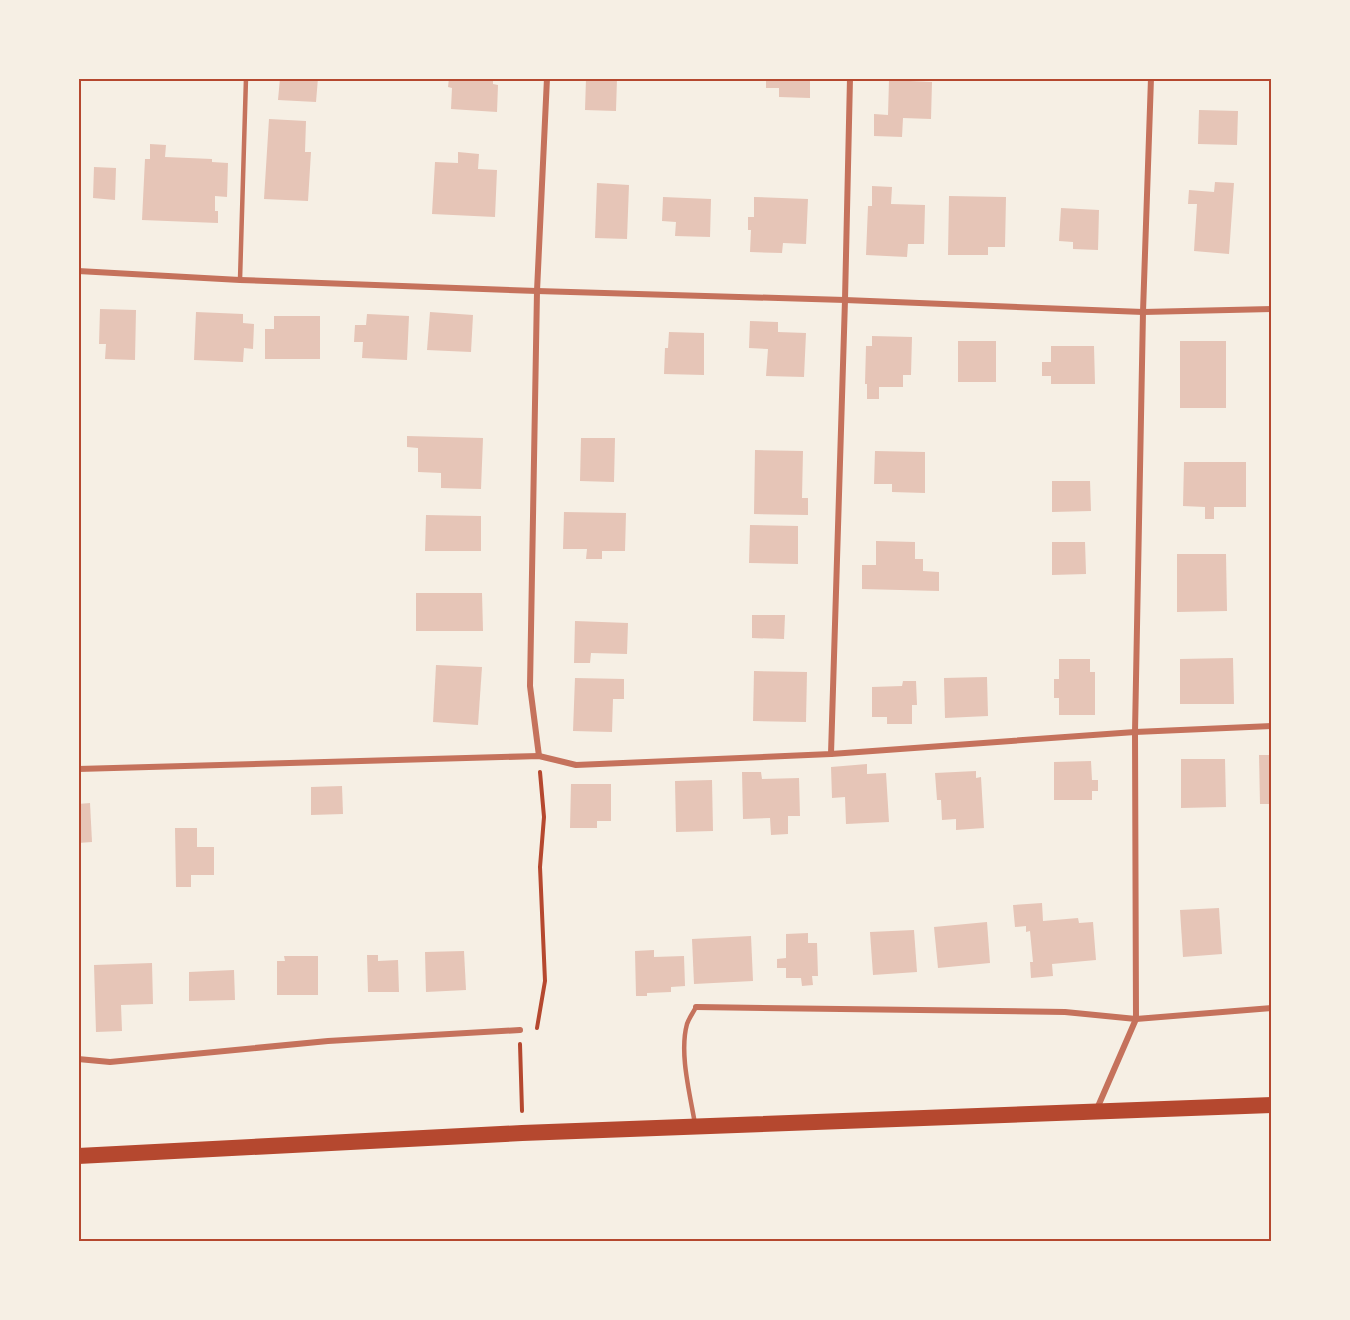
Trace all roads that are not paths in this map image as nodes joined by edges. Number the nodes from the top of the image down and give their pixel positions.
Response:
1 (246, 78) edge
2 (547, 78) edge
3 (850, 78) edge
4 (1151, 78) edge
5 (78, 271) edge
6 (240, 280) junction
7 (537, 291) junction
8 (846, 300) junction
9 (1272, 309) edge
10 (1143, 312) junction
11 (1272, 726) edge
12 (1135, 732) junction
13 (831, 754) junction
14 (539, 756) junction
15 (78, 770) edge
16 (696, 1007) joint
17 (1272, 1008) edge
18 (1136, 1018) junction
19 (520, 1030) road end
20 (78, 1059) edge
21 (1272, 1105) edge
22 (1096, 1111) junction
23 (695, 1126) junction
24 (78, 1156) edge

1 - 6 lane
2 - 7 street
3 - 8 street
4 - 10 street
5 - 6 street
6 - 7 street
7 - 8 street
7 - 14 street
8 - 10 street
8 - 13 street
9 - 10 street
10 - 12 street
11 - 12 street
12 - 13 street
12 - 18 street
13 - 14 street
14 - 15 street
16 - 18 street
16 - 23 lane
17 - 18 street
18 - 22 street
19 - 20 street
21 - 22 highway
22 - 23 highway
23 - 24 highway

